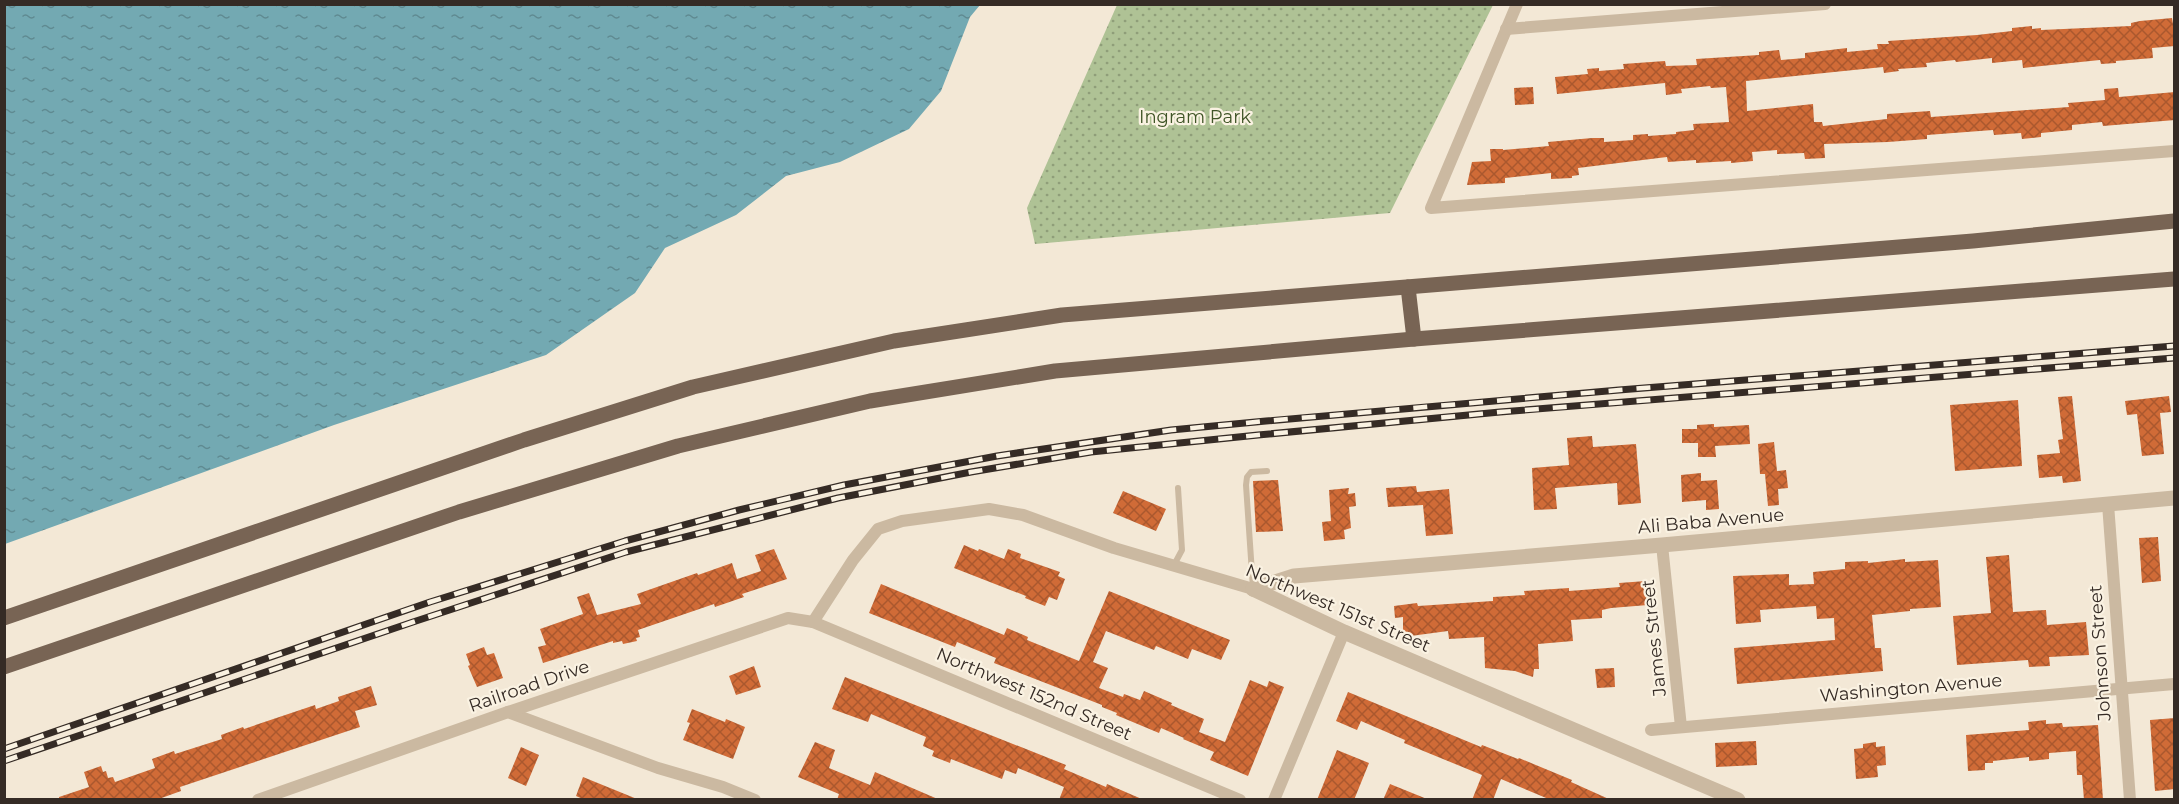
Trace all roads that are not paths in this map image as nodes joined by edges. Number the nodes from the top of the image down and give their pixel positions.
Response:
1 (1517, 4) edge
2 (1825, 4) edge
3 (1506, 29) junction
4 (2175, 151) edge
5 (2175, 221) edge
6 (2175, 279) edge
7 (1408, 287) junction
8 (1414, 339) junction
9 (1267, 471) dead end
10 (1178, 489) dead end
11 (2175, 498) edge
12 (2108, 504) junction
13 (1662, 545) junction
14 (1174, 566) junction
15 (1253, 589) junction
16 (4, 618) edge
17 (813, 622) junction
18 (1344, 632) junction
19 (4, 666) edge
20 (2175, 684) edge
21 (2121, 688) junction
22 (508, 711) junction
23 (1681, 727) junction
24 (1651, 730) dead end
25 (258, 800) edge
26 (754, 800) edge
27 (1240, 800) edge
28 (1275, 800) edge
29 (1738, 800) edge
30 (2130, 800) edge

1 - 3 street
2 - 3 street
3 - 4 street
5 - 7 main road
6 - 8 main road
7 - 8 main road
7 - 16 main road
8 - 19 main road
9 - 15 lane
10 - 14 lane
11 - 12 street, Ali Baba Avenue
12 - 13 street, Ali Baba Avenue
12 - 21 street, Johnson Street
13 - 15 street, Ali Baba Avenue
13 - 23 street, James Street
14 - 15 street, Northwest 151st Street
14 - 17 street, Northwest 151st Street
15 - 18 street, Northwest 151st Street
17 - 22 street, Railroad Drive
17 - 27 street, Northwest 152nd Street
18 - 28 street
18 - 29 street, Northwest 151st Street
20 - 21 street, Washington Avenue
21 - 23 street, Washington Avenue
21 - 30 street, Johnson Street
22 - 25 street, Railroad Drive
22 - 26 street
23 - 24 street, Washington Avenue

